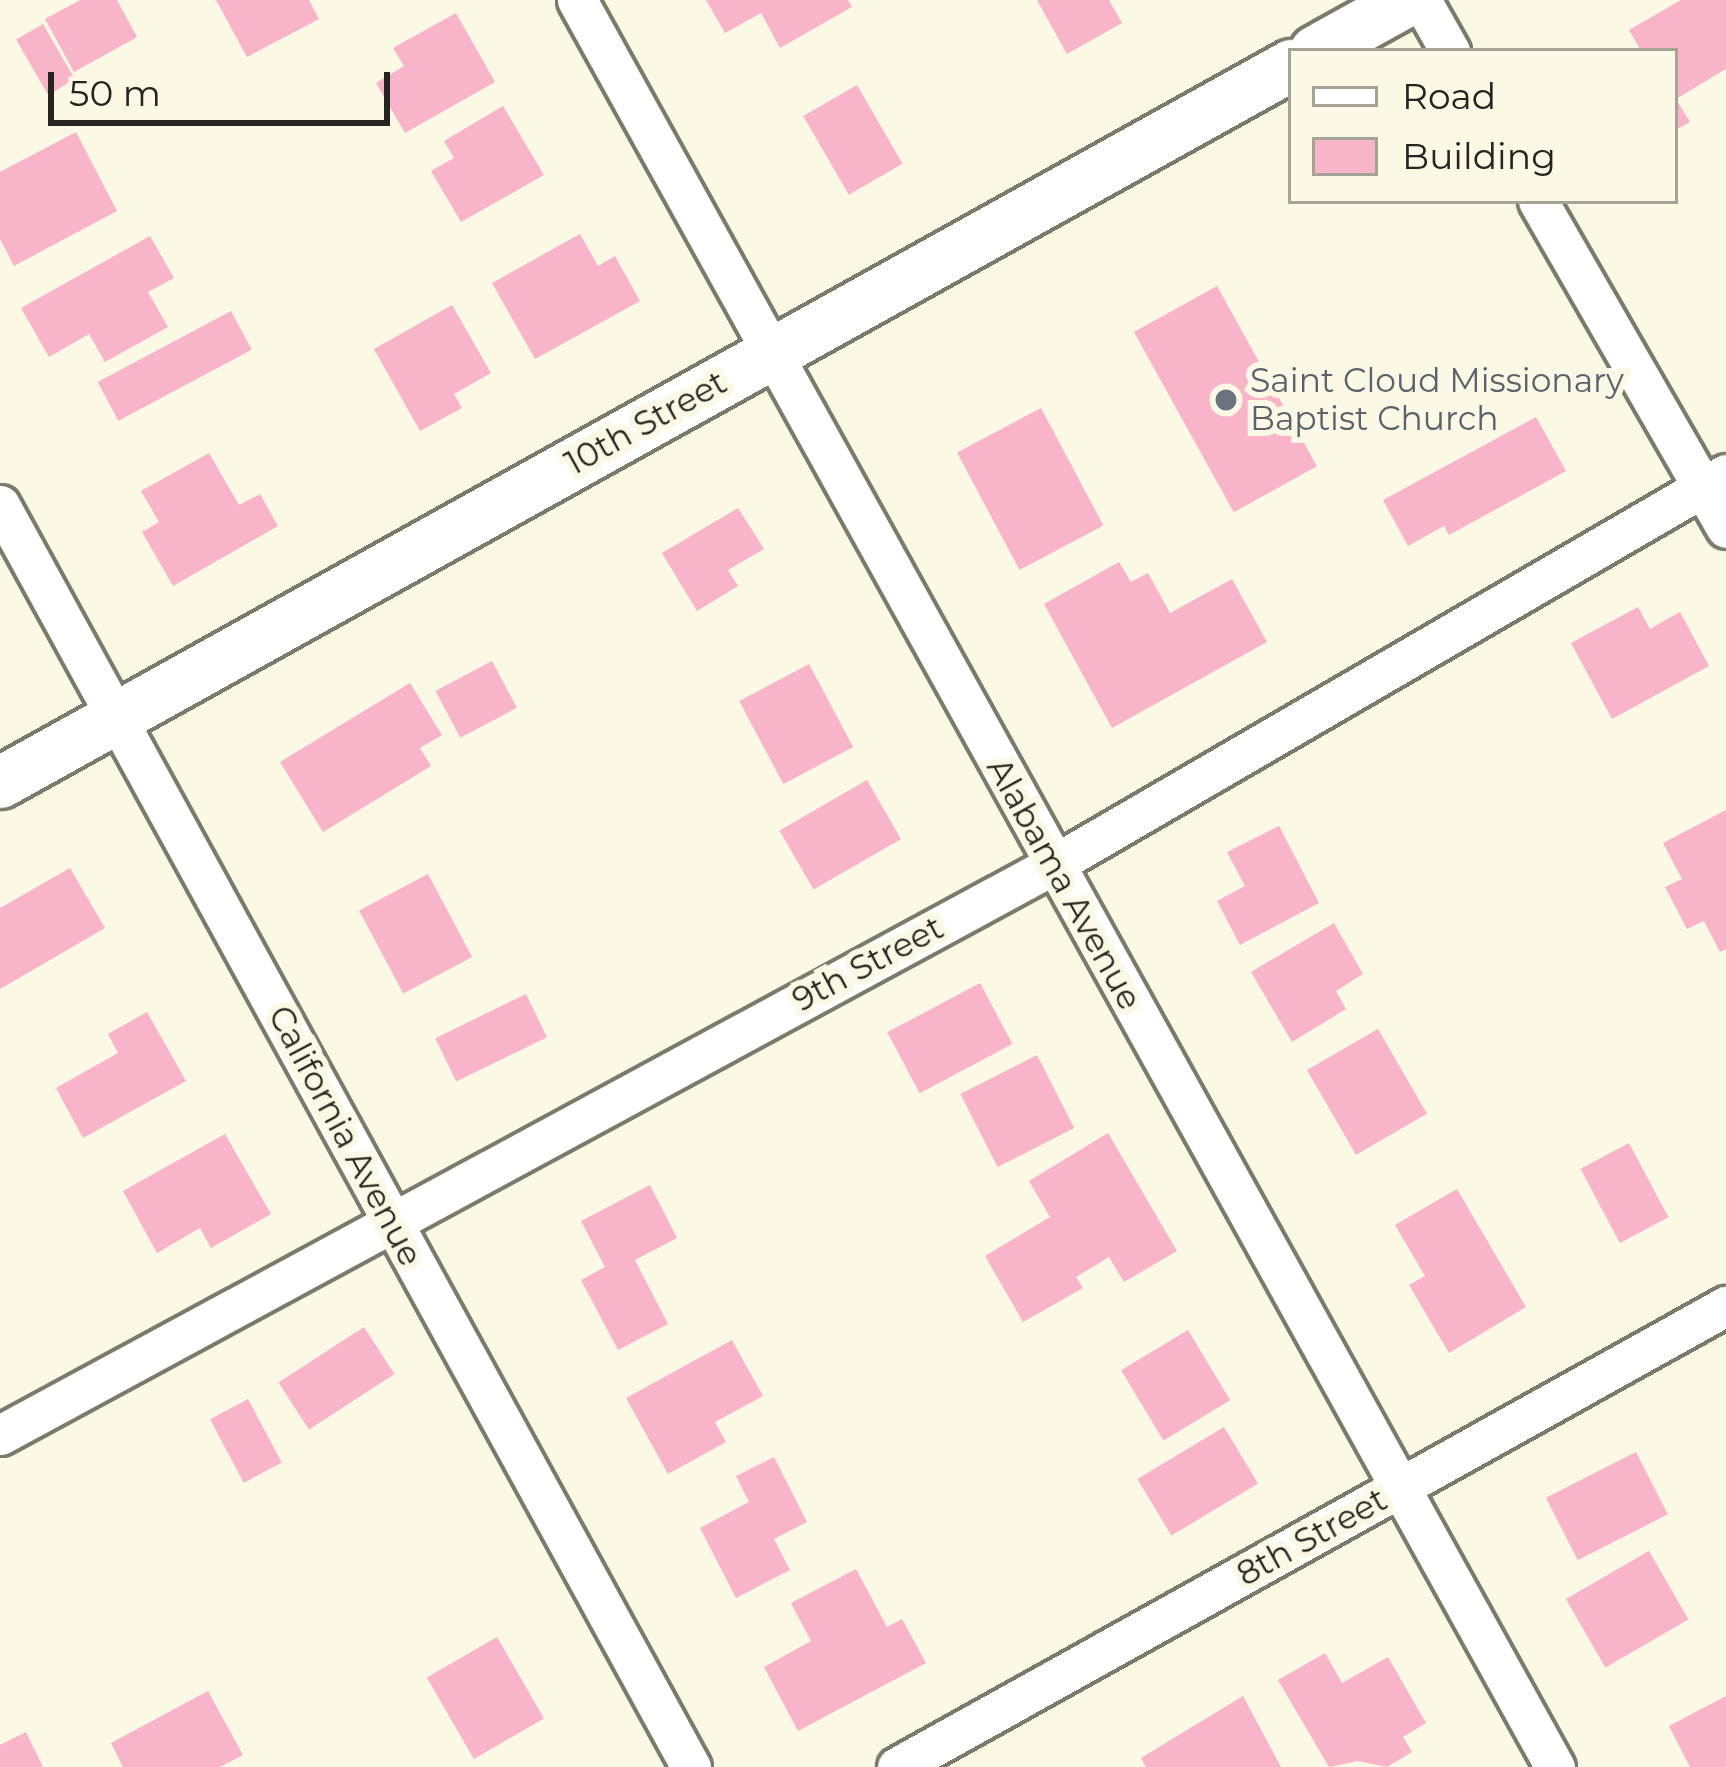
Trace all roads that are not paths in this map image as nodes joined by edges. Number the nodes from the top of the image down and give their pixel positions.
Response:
1 (577, 0) edge
2 (1407, 0) edge
3 (1421, 0) edge
4 (1321, 48) edge
5 (1448, 48) edge
6 (1288, 66) edge
7 (1540, 204) edge
8 (769, 355) junction
9 (1714, 480) edge
10 (0, 505) edge
11 (1726, 528) edge
12 (118, 716) junction
13 (0, 782) edge
14 (1053, 865) junction
15 (390, 1220) junction
16 (1726, 1306) edge
17 (0, 1435) edge
18 (1402, 1487) junction
19 (691, 1767) edge
20 (897, 1767) edge
21 (1555, 1767) edge

1 - 8 street, Alabama Avenue
2 - 4 street
3 - 5 street
6 - 8 street, 10th Street
7 - 9 street
8 - 12 street, 10th Street
8 - 14 street, Alabama Avenue
9 - 11 street
9 - 14 street, 9th Street
10 - 12 street, California Avenue
12 - 13 street, 10th Street
12 - 15 street, California Avenue
14 - 15 street, 9th Street
14 - 18 street, Alabama Avenue
15 - 17 street, 9th Street
15 - 19 street, California Avenue
16 - 18 street, 8th Street
18 - 20 street, 8th Street
18 - 21 street, Alabama Avenue

